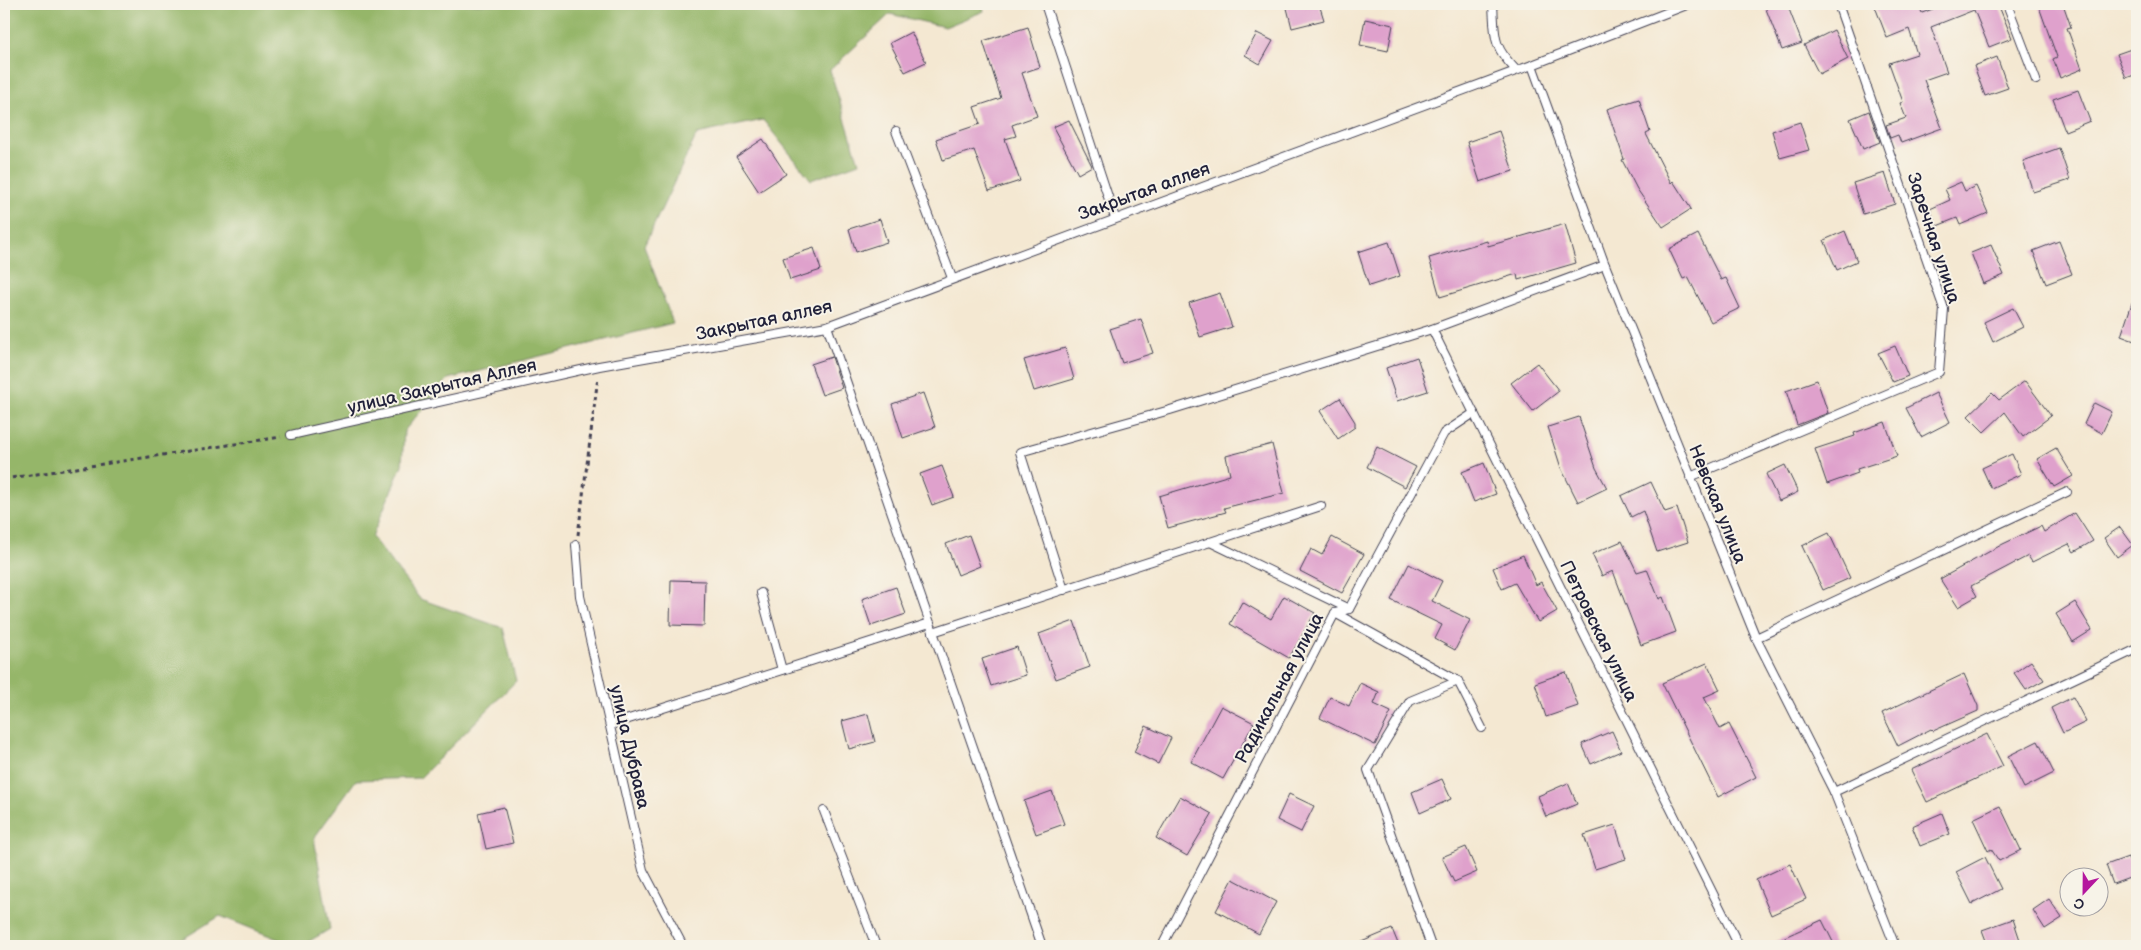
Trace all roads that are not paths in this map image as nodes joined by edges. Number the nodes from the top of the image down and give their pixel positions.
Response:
1 (1045, 4) edge
2 (1493, 4) edge
3 (1689, 4) edge
4 (1838, 4) edge
5 (2006, 4) edge
6 (1532, 65) junction
7 (1516, 70) junction
8 (2036, 80) dead end
9 (896, 131) dead end
10 (1115, 218) junction
11 (1605, 265) junction
12 (952, 278) junction
13 (827, 326) junction
14 (1432, 329) junction
15 (599, 366) joint
16 (1474, 413) junction
17 (291, 435) road end
18 (1690, 477) junction
19 (2067, 492) dead end
20 (1321, 506) dead end
21 (1210, 542) junction
22 (576, 545) road end
23 (1064, 590) junction
24 (760, 593) dead end
25 (1348, 609) junction
26 (1335, 613) junction
27 (930, 623) junction
28 (933, 632) junction
29 (1756, 638) junction
30 (2137, 649) edge
31 (782, 670) junction
32 (1458, 681) junction
33 (610, 725) junction
34 (1482, 728) dead end
35 (1834, 792) junction
36 (824, 811) dead end
37 (684, 946) edge
38 (876, 946) edge
39 (1042, 946) edge
40 (1162, 946) edge
41 (1431, 946) edge
42 (1739, 946) edge
43 (1895, 946) edge

1 - 10 lane
2 - 7 lane
3 - 6 lane, Закрытая аллея
4 - 18 lane, Заречная улица
5 - 8 lane
6 - 7 lane, Закрытая аллея
6 - 11 lane, Невская улица
7 - 10 lane, Закрытая аллея
9 - 12 lane
10 - 12 lane, Закрытая аллея
11 - 14 lane
11 - 18 lane, Невская улица
12 - 13 lane, Закрытая аллея
13 - 15 lane, Закрытая аллея
13 - 27 lane
14 - 16 lane, Петровская улица
14 - 23 lane
15 - 17 lane, улица Закрытая Аллея
16 - 25 lane, Радикальная улица
16 - 42 lane, Петровская улица
18 - 29 lane, Невская улица
19 - 29 lane
20 - 21 lane
21 - 23 lane
21 - 25 lane
22 - 33 lane, улица Дубрава
23 - 28 lane
24 - 31 lane
25 - 26 lane, Радикальная улица
26 - 32 lane
26 - 40 lane, Радикальная улица
27 - 28 lane
27 - 31 lane
28 - 39 lane
29 - 35 lane, Невская улица
30 - 35 lane
31 - 33 lane
32 - 34 lane
32 - 41 lane
33 - 37 lane, улица Дубрава
35 - 43 lane, Невская улица
36 - 38 lane

